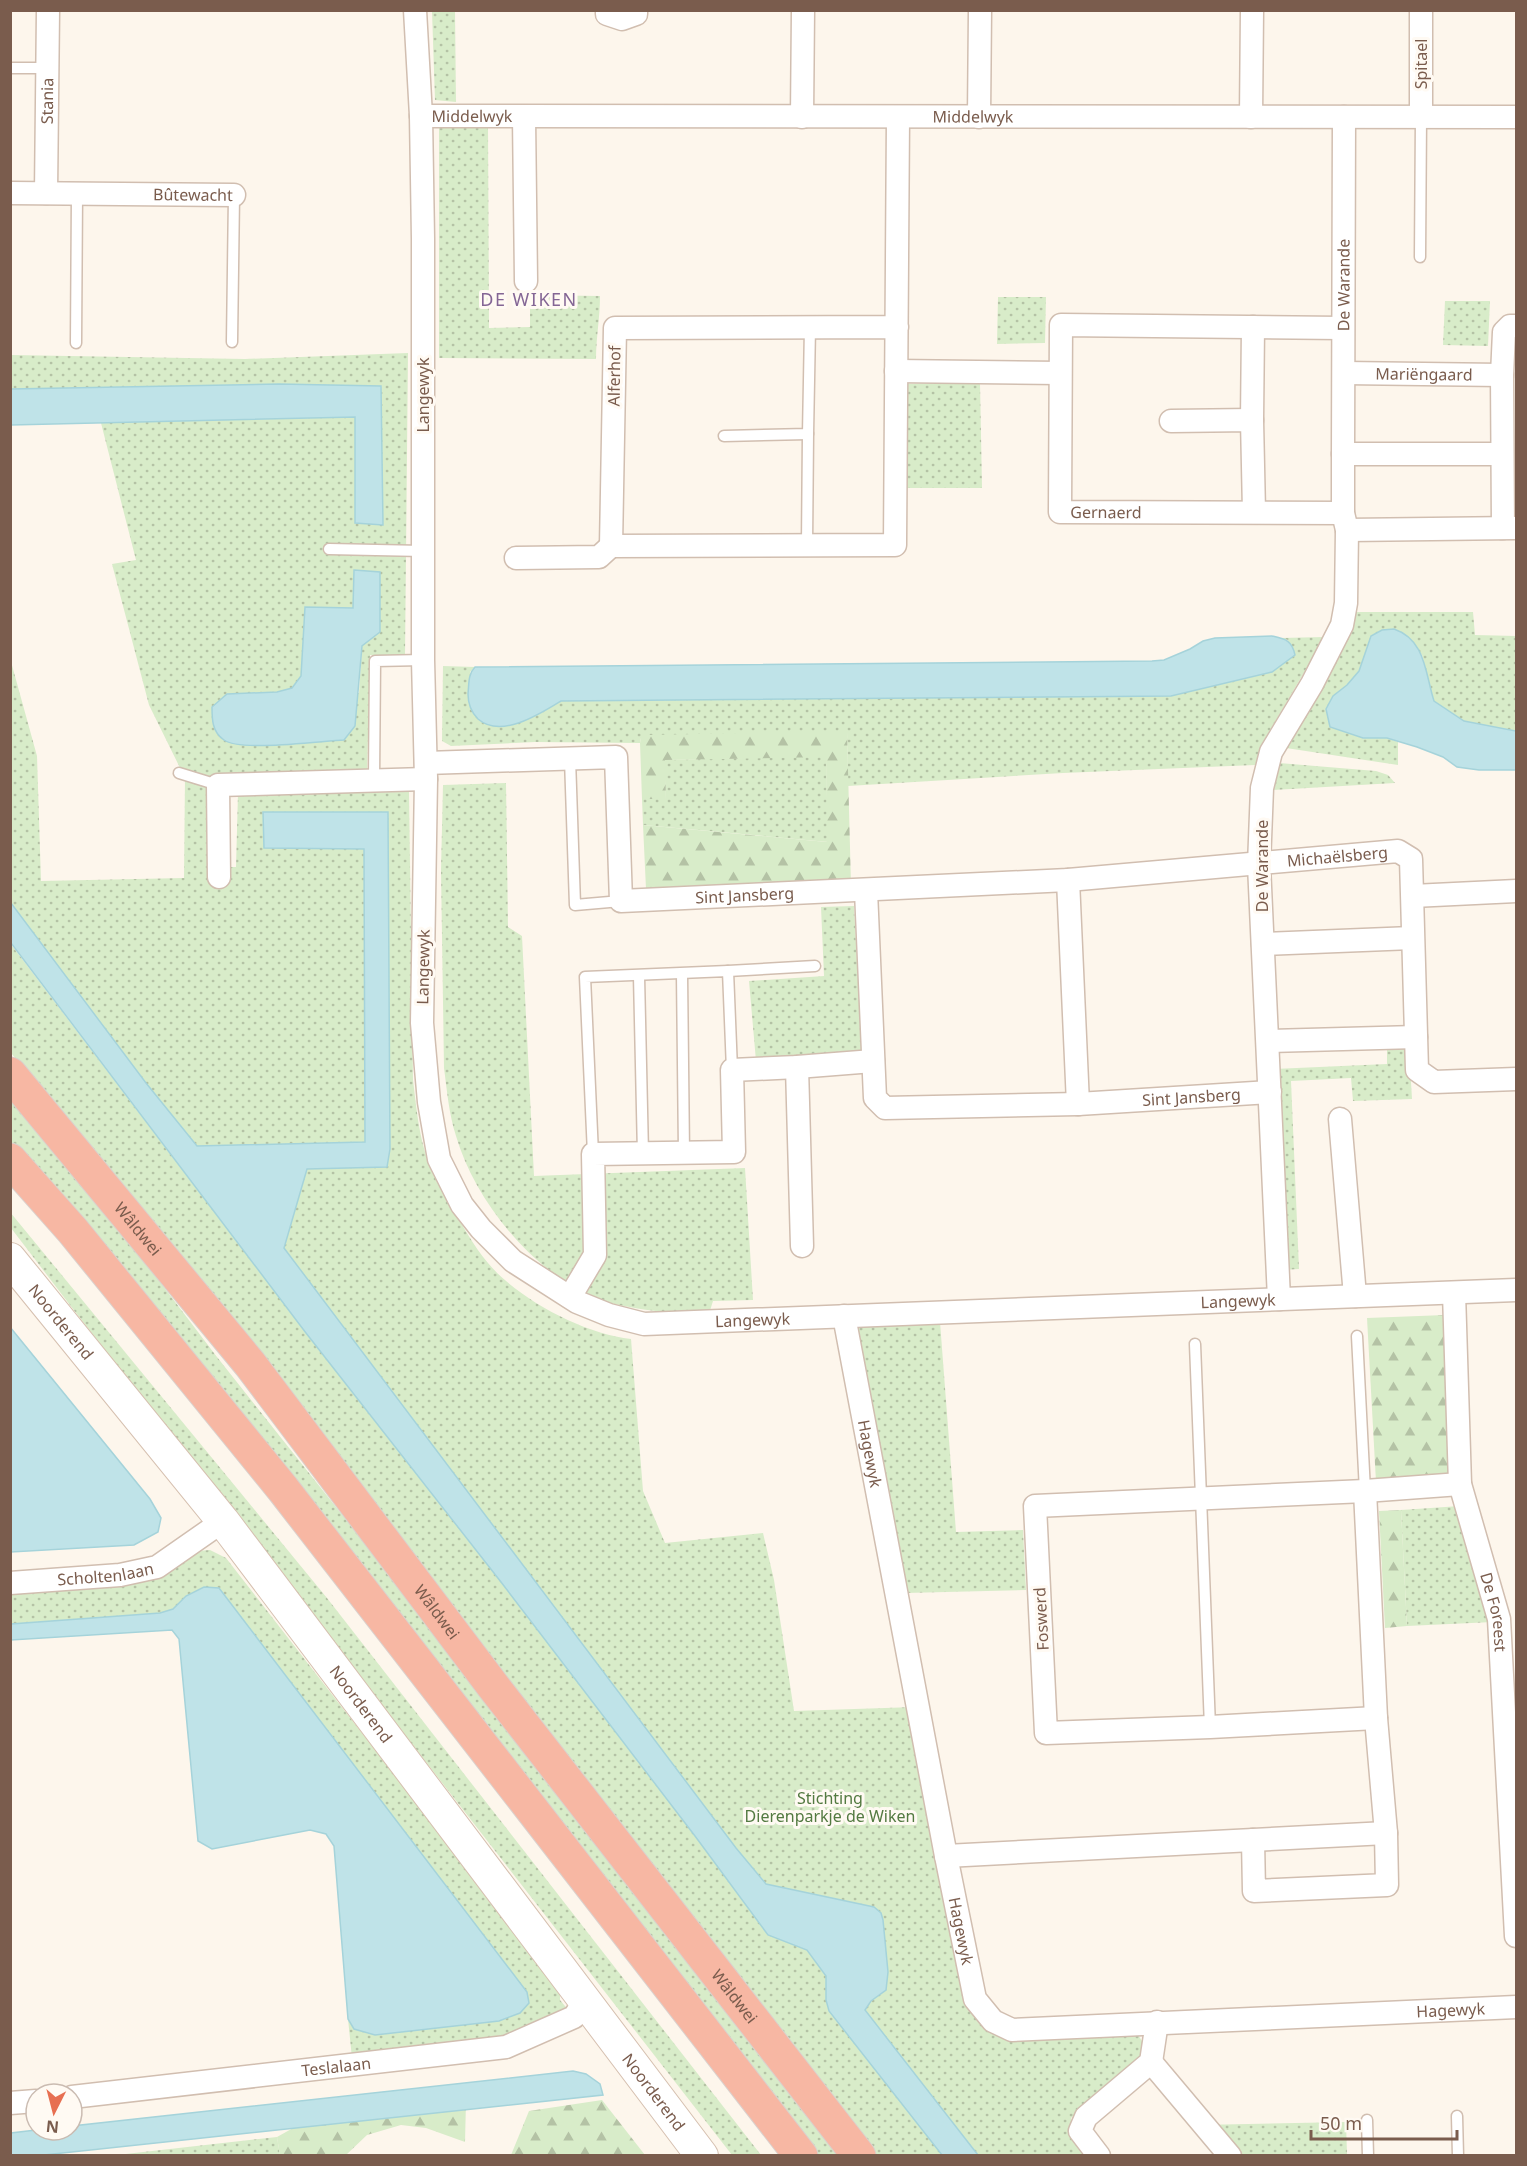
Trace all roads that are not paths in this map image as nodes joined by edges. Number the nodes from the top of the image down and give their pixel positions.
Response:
1 (48, 10) edge
2 (415, 10) edge
3 (607, 10) edge
4 (636, 10) edge
5 (803, 10) edge
6 (980, 10) edge
7 (1252, 10) edge
8 (1421, 10) edge
9 (10, 68) edge
10 (47, 68) junction
11 (421, 117) junction
12 (524, 117) junction
13 (802, 117) junction
14 (898, 117) junction
15 (979, 117) junction
16 (1251, 117) junction
17 (1344, 117) junction
18 (1421, 117) junction
19 (1516, 117) edge
20 (10, 193) edge
21 (46, 193) junction
22 (77, 193) junction
23 (234, 195) joint
24 (1420, 257) dead end
25 (526, 281) dead end
26 (1516, 326) edge
27 (810, 327) junction
28 (897, 327) junction
29 (1253, 327) junction
30 (1342, 328) junction
31 (232, 342) dead end
32 (76, 343) dead end
33 (896, 371) junction
34 (1060, 373) junction
35 (1344, 373) junction
36 (1502, 375) junction
37 (1252, 420) junction
38 (1171, 421) dead end
39 (808, 434) junction
40 (724, 436) dead end
41 (1342, 454) junction
42 (1502, 454) junction
43 (1254, 512) junction
44 (1345, 521) junction
45 (1510, 528) edge
46 (807, 545) junction
47 (610, 546) junction
48 (329, 549) dead end
49 (423, 552) junction
50 (516, 558) dead end
51 (423, 660) junction
52 (570, 759) junction
53 (426, 771) junction
54 (178, 773) dead end
55 (374, 780) junction
56 (218, 785) junction
57 (1259, 865) junction
58 (219, 877) dead end
59 (1068, 880) junction
60 (866, 891) junction
61 (1516, 891) edge
62 (1413, 896) junction
63 (621, 902) junction
64 (1412, 938) junction
65 (1263, 944) junction
66 (815, 966) dead end
67 (728, 971) junction
68 (682, 974) junction
69 (639, 976) junction
70 (1416, 1037) junction
71 (1268, 1041) junction
72 (873, 1061) junction
73 (797, 1067) junction
74 (732, 1070) junction
75 (10, 1074) edge
76 (1516, 1079) edge
77 (1270, 1092) junction
78 (1078, 1104) junction
79 (1340, 1119) dead end
80 (684, 1153) junction
81 (593, 1154) junction
82 (643, 1154) junction
83 (10, 1160) edge
84 (802, 1246) dead end
85 (10, 1259) edge
86 (1516, 1290) edge
87 (1454, 1293) junction
88 (1355, 1296) junction
89 (570, 1297) junction
90 (1279, 1299) junction
91 (844, 1316) junction
92 (1357, 1336) dead end
93 (1195, 1344) dead end
94 (1460, 1484) junction
95 (1365, 1491) junction
96 (1201, 1498) junction
97 (223, 1521) junction
98 (10, 1583) edge
99 (1376, 1718) junction
100 (1210, 1727) junction
101 (1514, 1829) edge
102 (1386, 1833) junction
103 (1253, 1840) junction
104 (946, 1856) junction
105 (1516, 1936) edge
106 (584, 2002) junction
107 (1516, 2007) edge
108 (1157, 2022) junction
109 (1151, 2062) junction
110 (84, 2096) edge
111 (1456, 2116) dead end
112 (1367, 2120) dead end
113 (702, 2156) edge
114 (801, 2156) edge
115 (859, 2156) edge
116 (1099, 2156) edge
117 (1230, 2156) edge
118 (1368, 2156) edge
119 (1458, 2156) edge

1 - 10 street, Stania
2 - 11 street, Langewyk
3 - 4 street
5 - 13 street
6 - 15 street
7 - 16 street
8 - 18 street, Spitael
9 - 10 lane
10 - 21 street, Stania
11 - 12 street, Middelwyk
11 - 49 street, Langewyk
12 - 13 street, Middelwyk
12 - 25 street, Middelwyk
13 - 14 street, Middelwyk
14 - 15 street, Middelwyk
14 - 28 street
15 - 16 street, Middelwyk
16 - 17 street, Middelwyk
17 - 18 street, Middelwyk
17 - 30 street, De Warande
18 - 19 street, Middelwyk
18 - 24 lane
20 - 21 street, Bûtewacht
21 - 22 street, Bûtewacht
22 - 23 street, Bûtewacht
22 - 32 lane
23 - 31 lane, Bûtewacht
26 - 36 street
27 - 28 street, Alferhof
27 - 39 lane
27 - 47 street, Alferhof
28 - 33 street
29 - 30 street, Gernaerd
29 - 34 street, Gernaerd
29 - 37 street
30 - 35 street, De Warande
33 - 34 street
33 - 46 street
34 - 43 street, Gernaerd
35 - 36 street, Mariëngaard
35 - 41 street, De Warande
36 - 42 street
37 - 38 street
37 - 43 street
39 - 40 lane
39 - 46 lane
41 - 42 street
41 - 44 street, De Warande
42 - 45 street
43 - 44 street, Gernaerd
44 - 45 street
44 - 57 street, De Warande
46 - 47 street
47 - 50 street
48 - 49 lane
49 - 51 street, Langewyk
51 - 53 street, Langewyk
51 - 55 lane
52 - 53 street
52 - 63 street
52 - 63 lane, Sint Jansberg
53 - 55 street
53 - 89 street, Langewyk
54 - 56 lane
55 - 56 street
56 - 58 street
57 - 59 street, Sint Jansberg
57 - 62 street, Michaëlsberg
57 - 65 street, De Warande
59 - 60 street, Sint Jansberg
59 - 78 street
60 - 63 street, Sint Jansberg
60 - 72 street, Sint Jansberg
61 - 62 street
62 - 64 street, Michaëlsberg
64 - 65 street
64 - 70 street, Michaëlsberg
65 - 71 street, De Warande
66 - 67 lane
67 - 68 lane
67 - 74 lane
68 - 69 lane
68 - 80 lane
69 - 81 lane
69 - 82 lane
70 - 71 street
70 - 76 street, Michaëlsberg
71 - 77 street, De Warande
72 - 73 street
72 - 78 street, Sint Jansberg
73 - 74 street
73 - 84 street
74 - 80 street
75 - 115 highway, Wâldwei
77 - 78 street, Sint Jansberg
77 - 90 street, De Warande
79 - 88 street
80 - 82 street
81 - 82 street
81 - 89 street
83 - 114 highway
85 - 97 street, Noorderend
86 - 87 street, Langewyk
87 - 88 street, Langewyk
87 - 94 street, De Foreest
88 - 90 street, Langewyk
89 - 91 street, Langewyk
90 - 91 street, Langewyk
91 - 104 street, Hagewyk
92 - 95 lane
93 - 96 lane
94 - 95 street, Foswerd
94 - 101 street, De Foreest
95 - 96 street, Foswerd
95 - 99 street
96 - 100 lane
96 - 100 street, Foswerd
97 - 98 street, Scholtenlaan
97 - 106 street, Noorderend
99 - 100 street, Foswerd
99 - 102 street
101 - 105 street, De Foreest
102 - 103 street
102 - 103 street
103 - 104 street
104 - 108 street, Hagewyk
106 - 110 street, Teslalaan
106 - 113 street, Noorderend
107 - 108 street, Hagewyk
108 - 109 street
109 - 116 street
109 - 117 street
111 - 119 lane
112 - 118 lane

